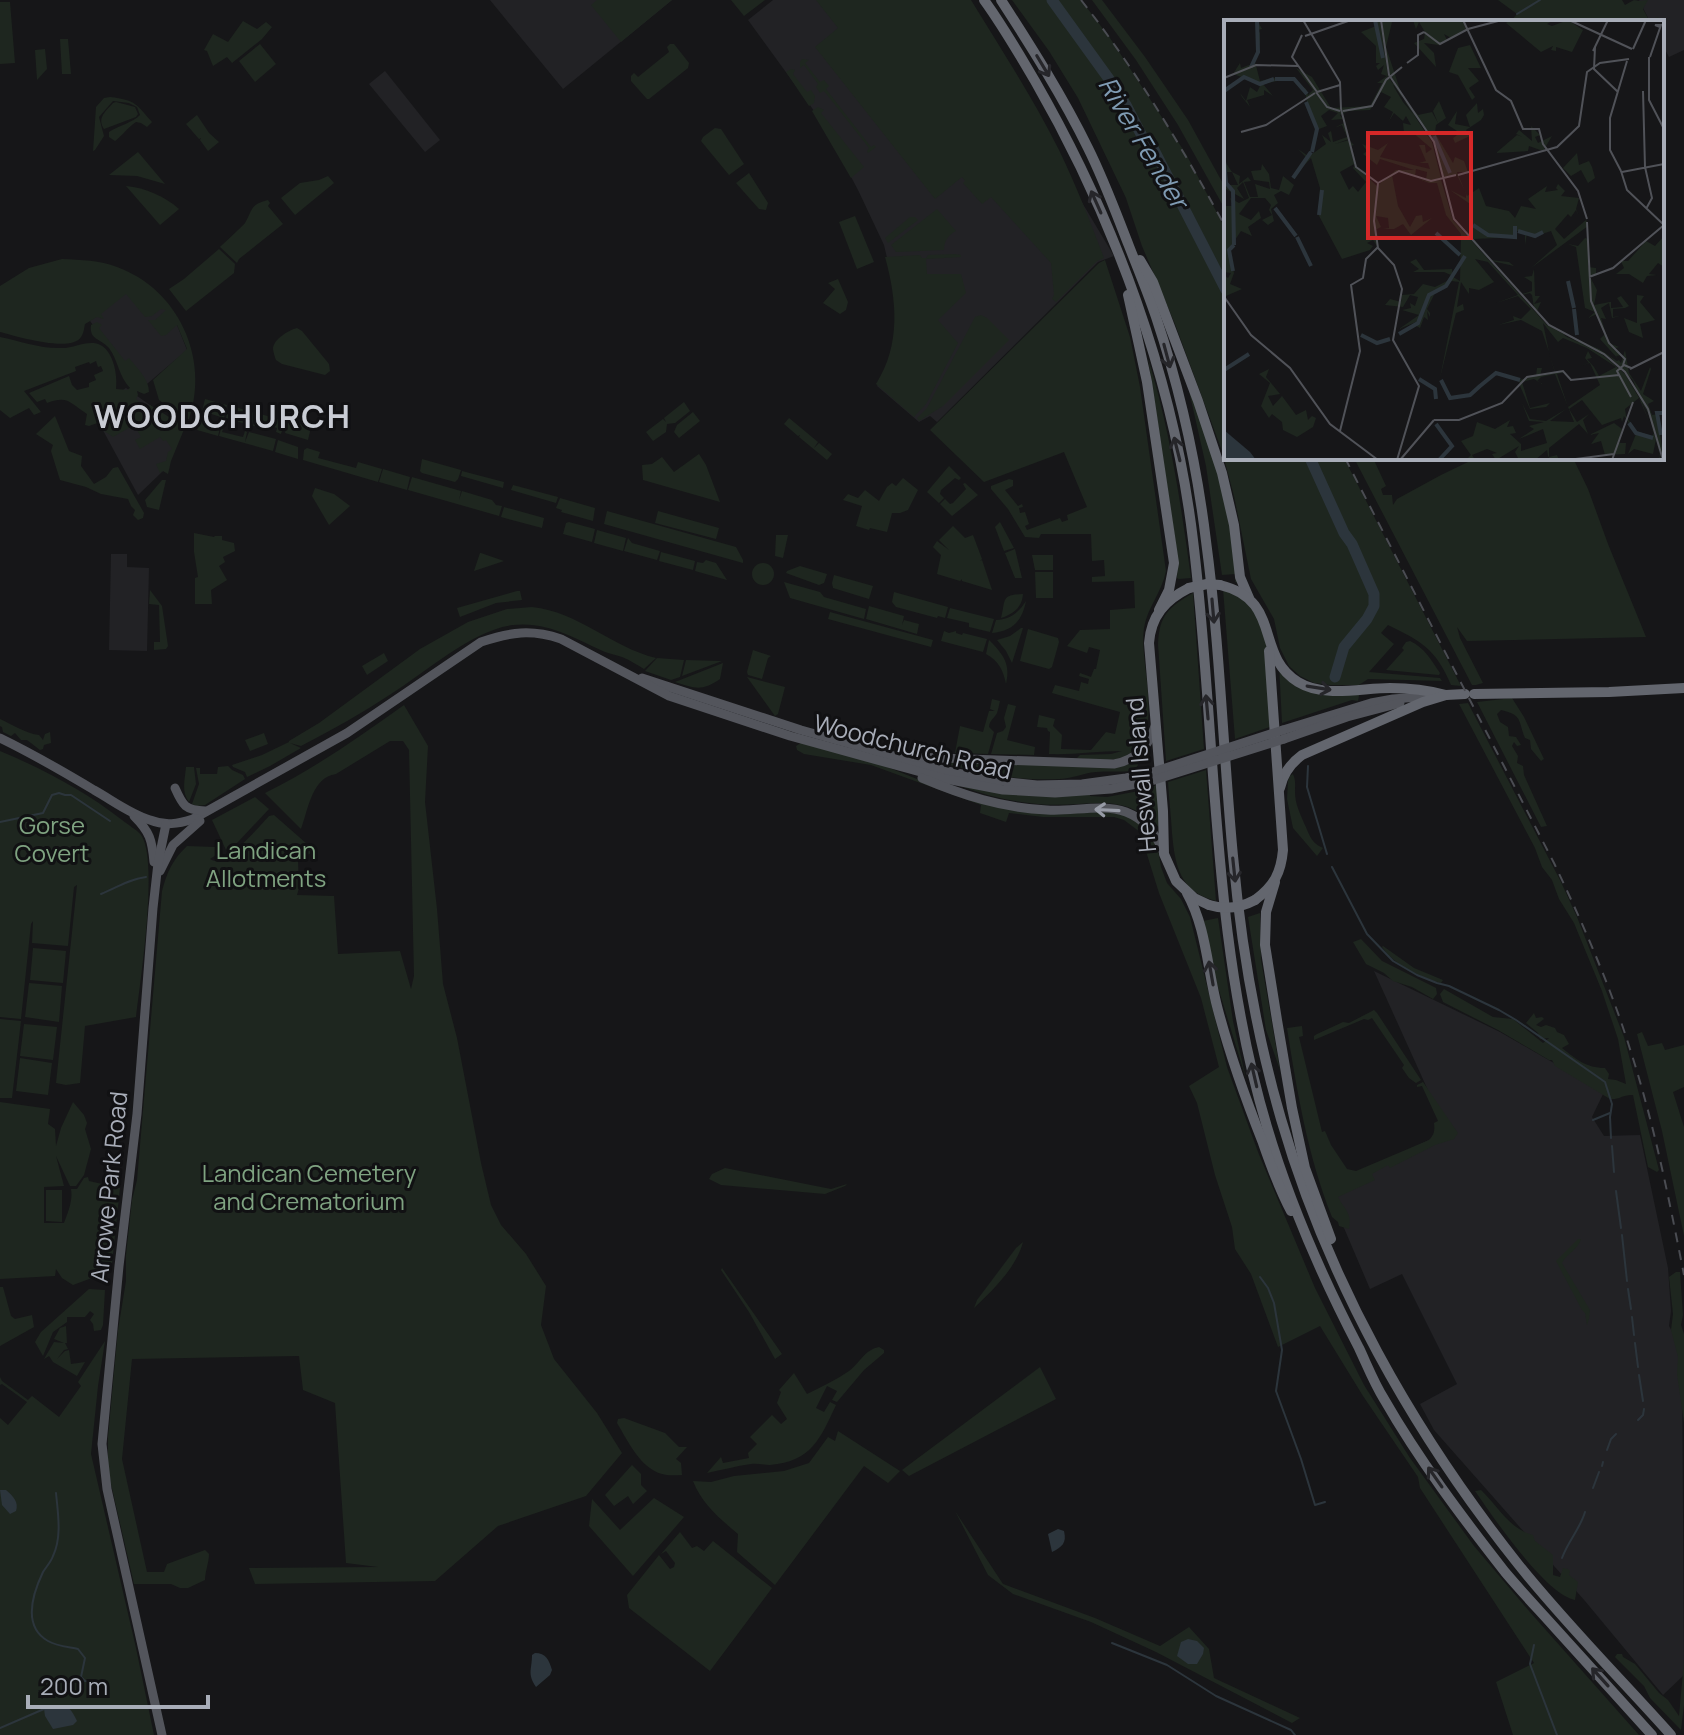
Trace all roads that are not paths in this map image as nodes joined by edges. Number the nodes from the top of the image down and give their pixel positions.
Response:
1 (984, 0) edge
2 (1001, 0) edge
3 (1123, 230) junction
4 (1115, 245) junction
5 (1249, 598) junction
6 (1159, 610) junction
7 (1269, 637) junction
8 (635, 677) junction
9 (1684, 688) edge
10 (1446, 695) junction
11 (786, 725) junction
12 (1155, 726) junction
13 (0, 738) edge
14 (850, 752) junction
15 (888, 758) junction
16 (175, 788) dead end
17 (1279, 794) junction
18 (235, 796) junction
19 (127, 809) junction
20 (208, 811) junction
21 (166, 824) junction
22 (1164, 854) junction
23 (156, 878) junction
24 (1275, 882) junction
25 (1187, 893) junction
26 (1314, 1255) junction
27 (1374, 1347) junction
28 (162, 1735) edge
29 (1652, 1735) edge
30 (1671, 1735) edge

4 -> 1 highway
2 -> 3 highway
3 - 5 highway
3 -> 27 highway
4 - 6 highway, Heswall Island
26 -> 4 highway
5 - 6 highway, bridge
5 - 7 highway
6 - 12 highway, Heswall Island
7 -> 10 highway
7 - 17 highway
8 - 11 main road, Woodchurch Road
8 - 14 main road, Woodchurch Road
8 - 18 main road, Woodchurch Road
9 - 10 highway, Woodchurch Road
10 - 15 main road, Woodchurch Road, bridge
10 - 17 highway
11 - 14 main road
11 - 15 main road, Woodchurch Road
12 - 15 main road
12 - 22 highway, Heswall Island
13 - 19 main road
14 - 15 main road, Woodchurch Road
22 -> 15 main road
16 - 20 main road
17 - 24 highway
18 - 20 main road, Woodchurch Road
18 - 23 main road
19 - 21 main road
19 - 23 main road
20 - 21 main road, Woodchurch Road
21 - 23 main road, Arrowe Park Road
22 - 25 highway, Heswall Island
23 - 28 main road, Arrowe Park Road
24 - 25 highway, Heswall Island, bridge
24 - 27 highway
26 -> 25 highway
29 -> 26 highway
27 - 30 highway

